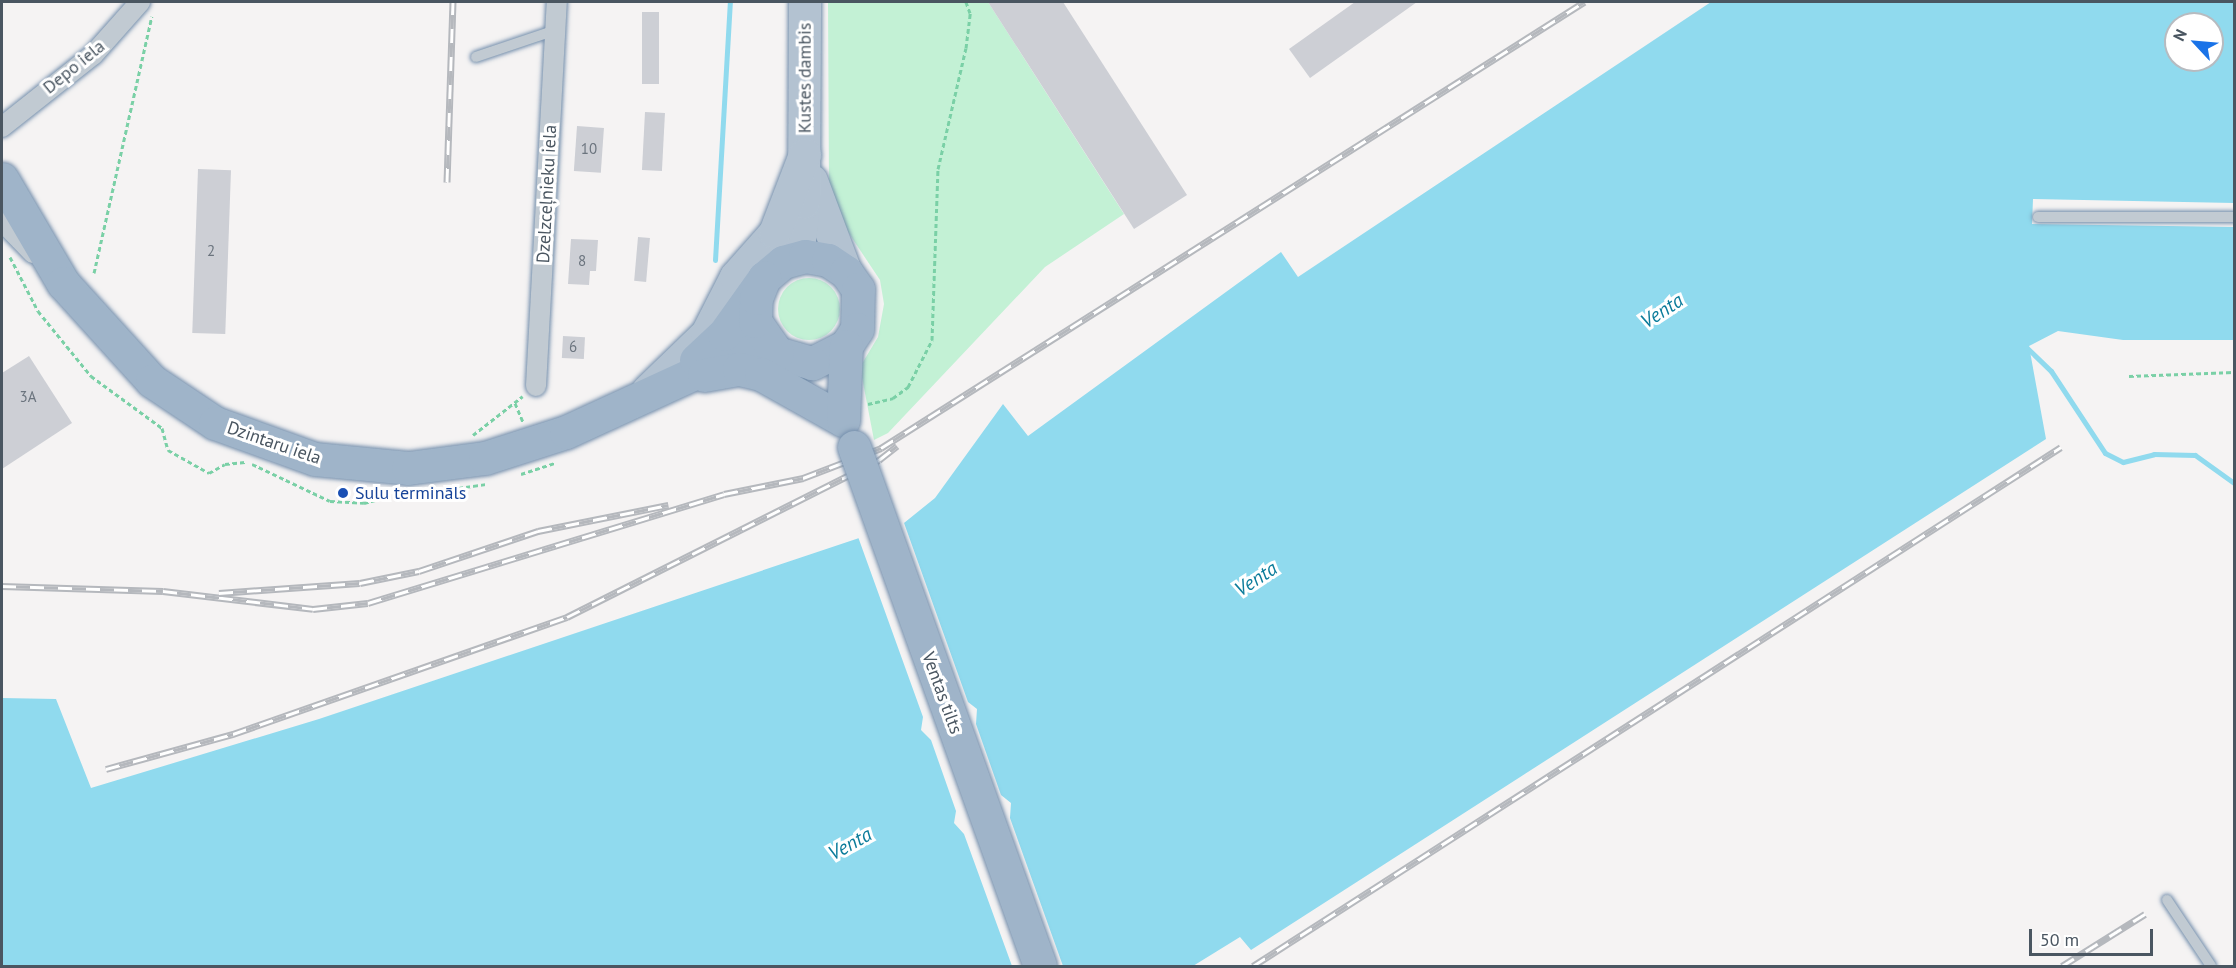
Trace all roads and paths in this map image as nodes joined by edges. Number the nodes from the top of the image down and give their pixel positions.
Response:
1 (557, 2) edge
2 (805, 2) edge
3 (966, 2) edge
4 (146, 4) edge
5 (556, 30) junction
6 (476, 57) dead end
7 (2, 127) edge
8 (805, 155) junction
9 (2, 179) edge
10 (2038, 217) dead end
11 (2235, 217) edge
12 (2, 220) edge
13 (6, 252) dead end
14 (774, 270) junction
15 (846, 272) junction
16 (94, 273) dead end
17 (63, 283) junction
18 (764, 341) junction
19 (846, 346) junction
20 (793, 361) junction
21 (2235, 372) edge
22 (2129, 376) dead end
23 (536, 386) joint
24 (648, 391) junction
25 (515, 402) junction
26 (853, 424) junction
27 (525, 426) dead end
28 (462, 443) dead end
29 (559, 461) dead end
30 (518, 475) dead end
31 (497, 481) dead end
32 (441, 490) dead end
33 (405, 492) dead end
34 (2167, 900) dead end
35 (1040, 966) edge
36 (2211, 966) edge

1 - 5 street, Dzelzceļnieku iela
2 - 8 main road, Kustes dambis
3 - 26 path
4 - 7 street, Depo iela
4 - 16 path
5 - 6 lane
5 - 23 street, Dzelzceļnieku iela
8 - 14 main road
8 - 15 main road
8 - 24 main road
9 - 17 highway, Dzintaru iela
10 - 11 lane
12 - 17 street
13 - 33 path
14 - 15 highway
14 - 18 highway
14 - 24 highway
15 - 19 highway
17 - 24 highway, Dzintaru iela
18 - 20 highway
18 - 24 highway
19 - 20 highway
19 - 26 highway
20 - 26 highway
21 - 22 path
23 - 25 path
24 - 26 highway
25 - 27 path
25 - 28 path
26 - 35 highway, Ventas tilts, bridge
29 - 30 path
31 - 32 path
34 - 36 lane

